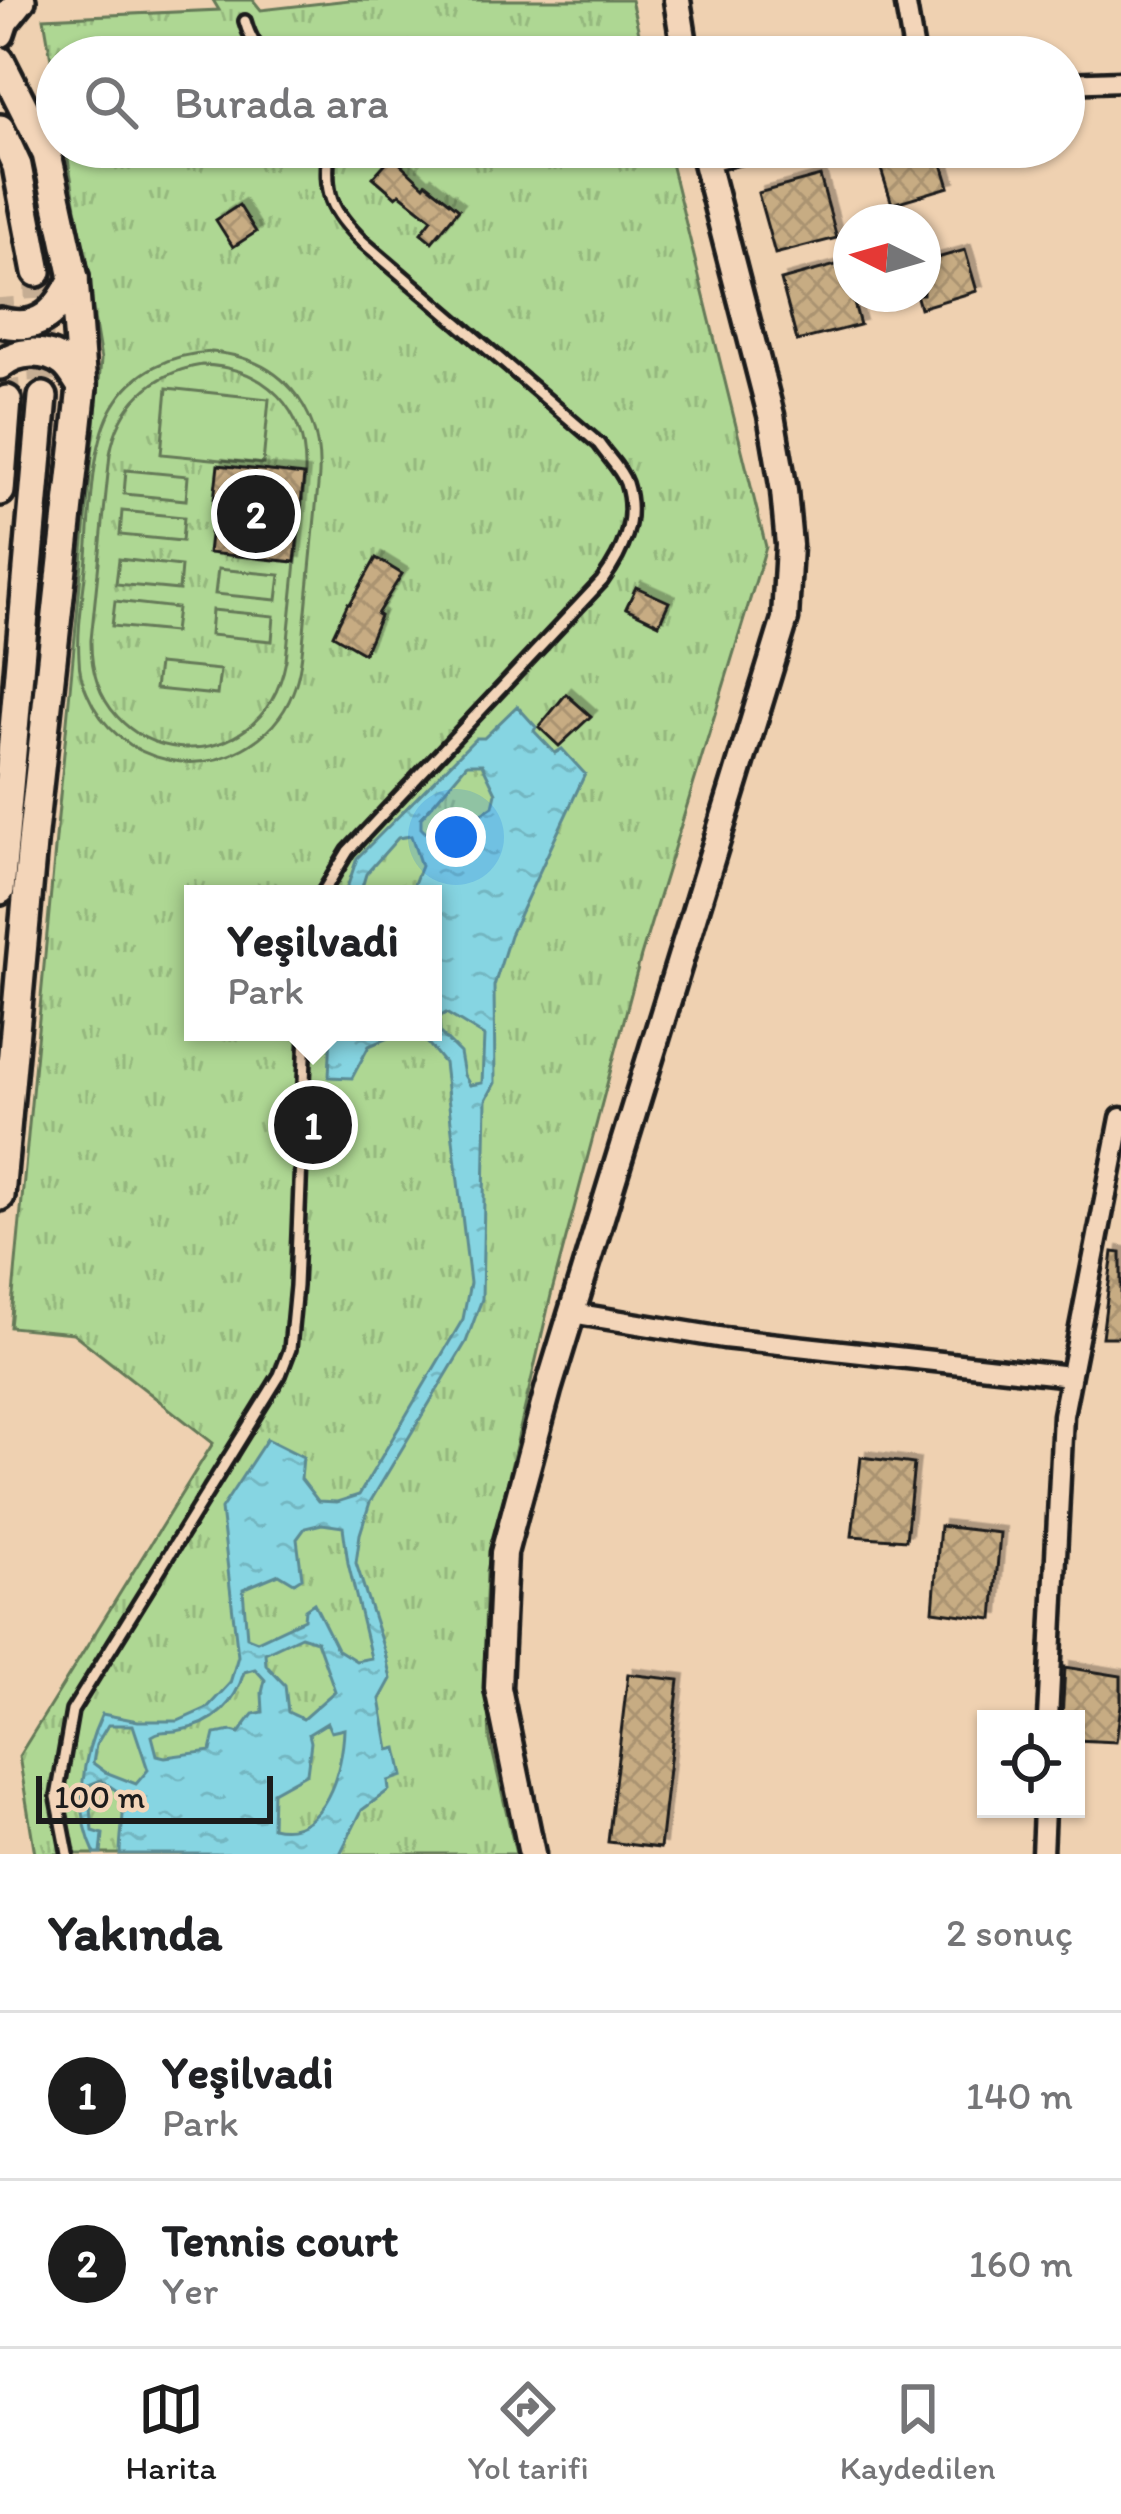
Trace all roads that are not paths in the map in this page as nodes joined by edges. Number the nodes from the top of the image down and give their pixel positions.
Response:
1 (21, 0) edge
2 (676, 0) edge
3 (905, 0) edge
4 (245, 21) dead end
5 (0, 33) edge
6 (250, 36) edge
7 (682, 36) edge
8 (911, 36) edge
9 (0, 61) edge
10 (1121, 81) edge
11 (1085, 82) edge
12 (0, 129) edge
13 (36, 132) edge
14 (50, 168) edge
15 (328, 168) edge
16 (707, 168) edge
17 (37, 272) tunnel mouth
18 (74, 278) junction
19 (0, 322) edge
20 (0, 364) edge
21 (82, 387) junction
22 (43, 397) tunnel mouth
23 (8, 400) tunnel mouth
24 (0, 491) edge
25 (327, 885) edge
26 (0, 890) edge
27 (306, 1041) edge
28 (1121, 1118) edge
29 (0, 1196) edge
30 (572, 1313) junction
31 (1070, 1376) junction
32 (1048, 1710) edge
33 (1044, 1818) edge
34 (68, 1854) edge
35 (532, 1854) edge
36 (1042, 1854) edge

1 - 5 main road
2 - 7 street
3 - 8 street
4 - 6 lane
9 - 13 main road
10 - 11 street
12 - 17 main road
14 - 18 main road
15 - 25 lane
16 - 30 street
18 - 19 main road
18 - 21 main road
20 - 21 main road
21 - 29 main road
22 - 26 main road
23 - 24 main road
27 - 34 lane
28 - 31 street
30 - 31 street
30 - 35 street
31 - 32 street
33 - 36 street

